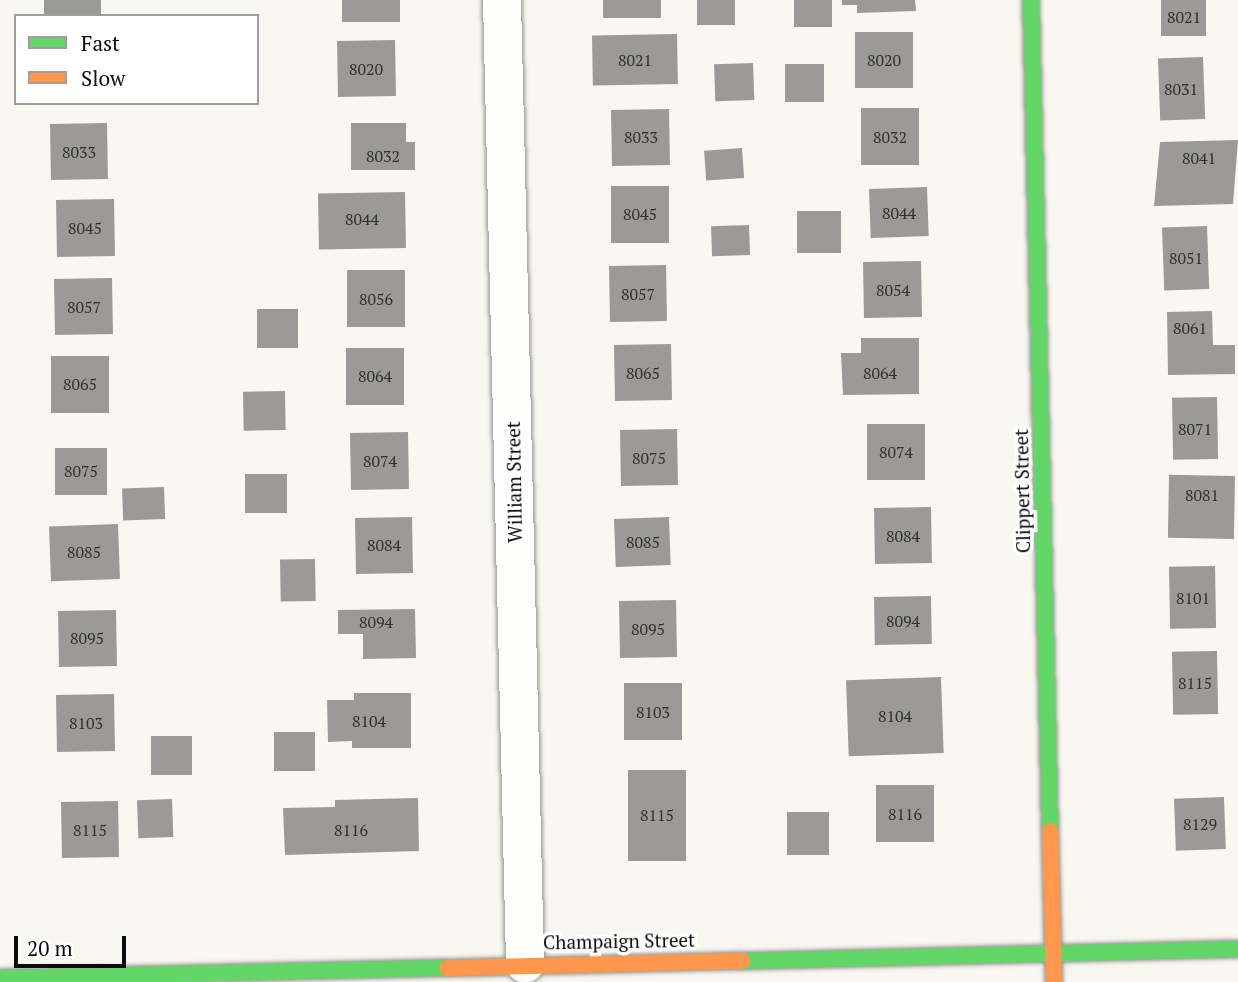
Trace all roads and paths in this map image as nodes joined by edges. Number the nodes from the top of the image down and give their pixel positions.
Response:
1 (502, 0) edge
2 (1031, 0) edge
3 (1238, 950) edge
4 (1053, 955) junction
5 (525, 964) junction
6 (0, 978) edge
7 (1054, 982) edge

1 - 5 street, William Street
2 - 4 street, Clippert Street
3 - 4 street, Champaign Street
4 - 5 street, Champaign Street
4 - 7 street, Clippert Street
5 - 6 street, Champaign Street

